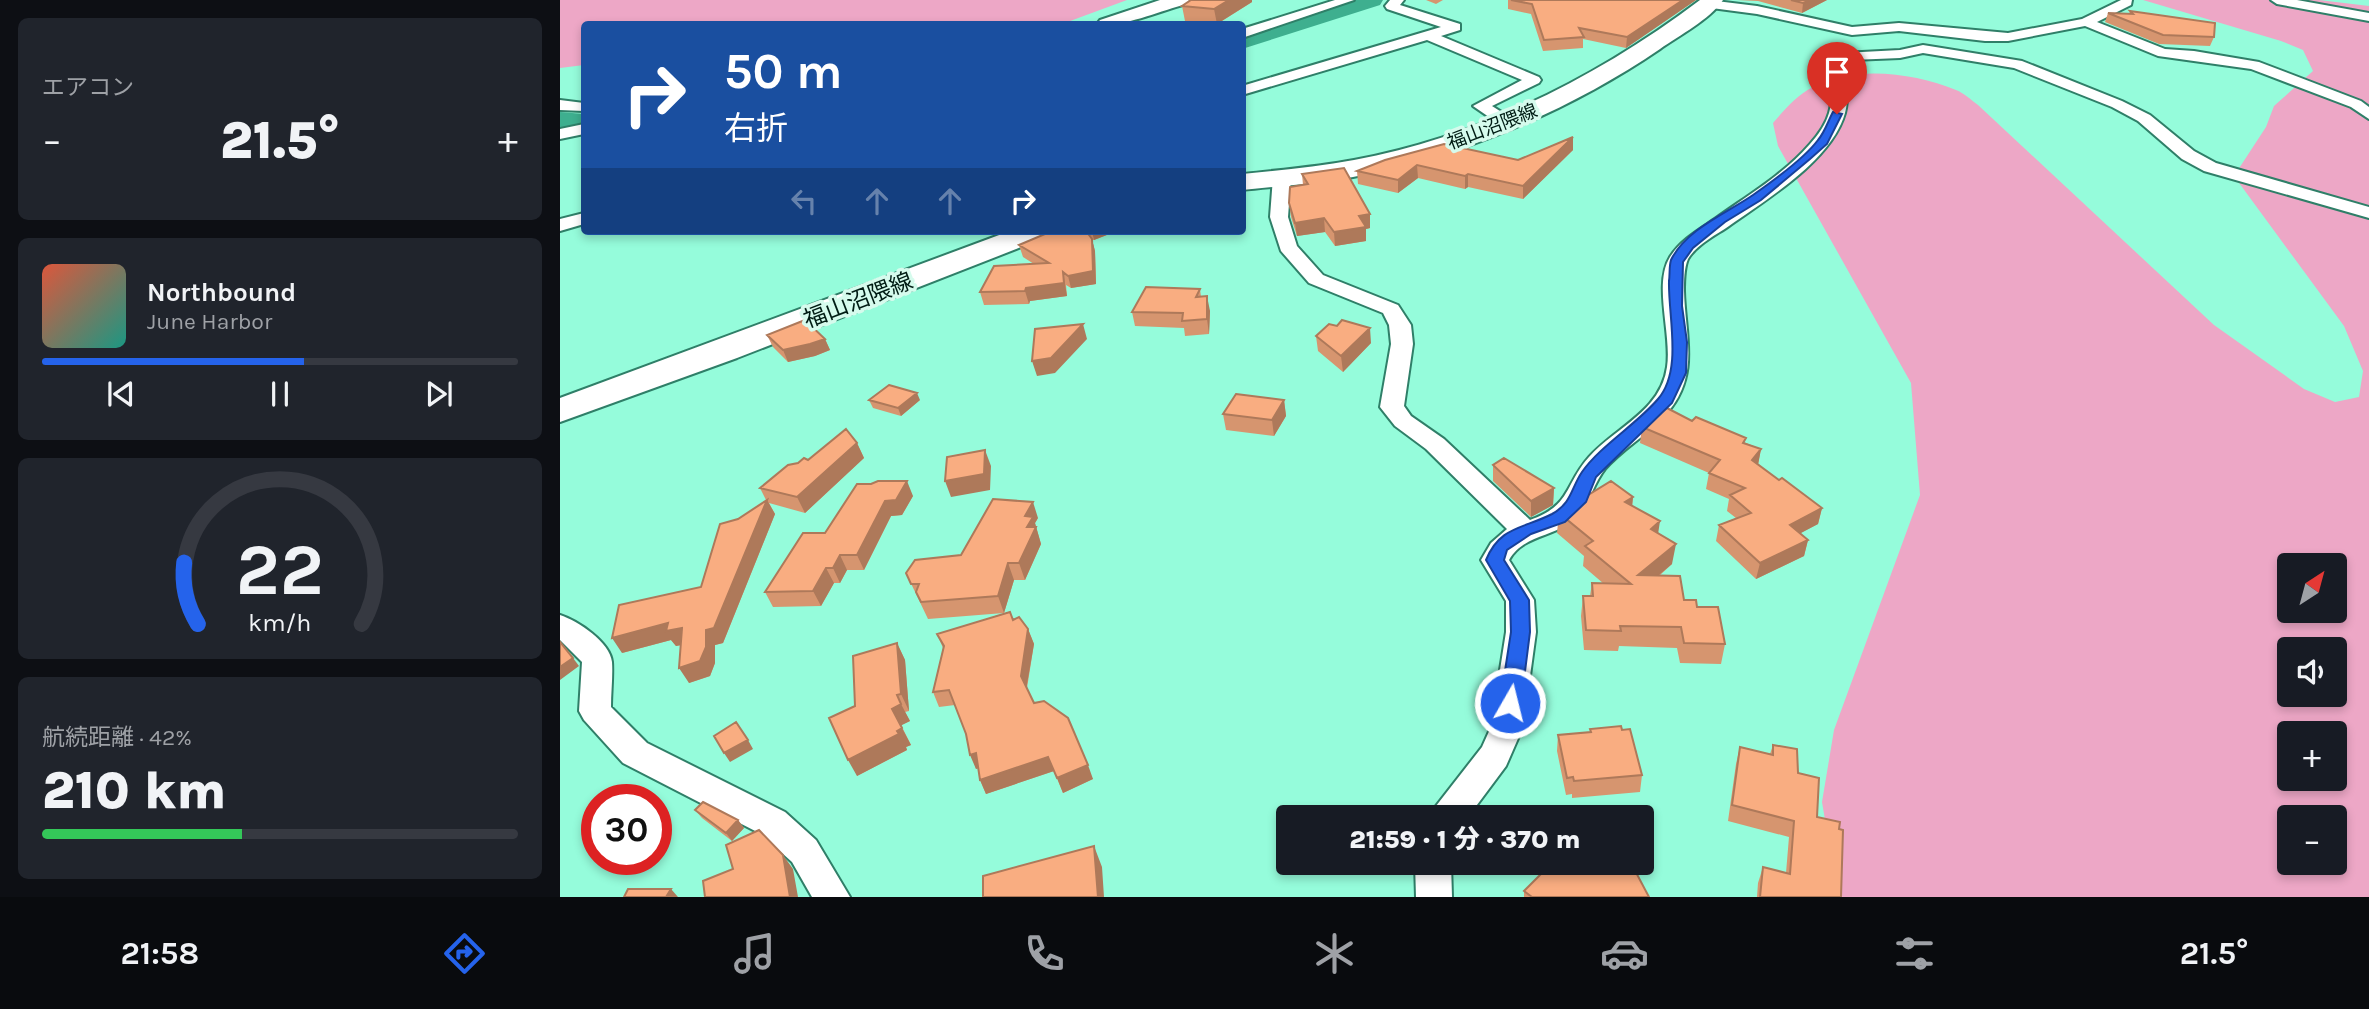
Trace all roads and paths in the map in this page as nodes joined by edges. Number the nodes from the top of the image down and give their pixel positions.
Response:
1 (1181, 0) edge
2 (1348, 0) edge
3 (1398, 0) edge
4 (2277, 0) edge
5 (2127, 1) edge
6 (1711, 2) edge
7 (1145, 5) edge
8 (2369, 18) edge
9 (1112, 21) edge
10 (2086, 22) junction
11 (1246, 33) edge
12 (1428, 36) junction
13 (1919, 38) junction
14 (1246, 90) edge
15 (560, 105) edge
16 (581, 107) edge
17 (2369, 114) edge
18 (1508, 123) junction
19 (581, 130) edge
20 (560, 134) edge
21 (1282, 177) junction
22 (1246, 182) edge
23 (2369, 213) edge
24 (581, 220) edge
25 (560, 225) edge
26 (1027, 235) edge
27 (560, 411) edge
28 (1524, 530) junction
29 (560, 626) edge
30 (1457, 805) edge
31 (1432, 875) edge
32 (832, 897) edge
33 (1434, 897) edge

1 - 7 main road
2 - 11 street
3 - 12 street
4 - 8 street
5 - 10 street
6 - 13 street
6 - 18 main road, 福山沼隈線
7 - 9 main road
10 - 13 street
10 - 17 street
12 - 14 street
12 - 18 street
13 - 23 street
13 - 28 street
15 - 16 street
18 - 21 main road, 福山沼隈線
19 - 20 street
21 - 22 main road, 福山沼隈線
21 - 28 street
24 - 25 street
26 - 27 main road, 福山沼隈線
28 - 30 street
29 - 32 street
31 - 33 street

